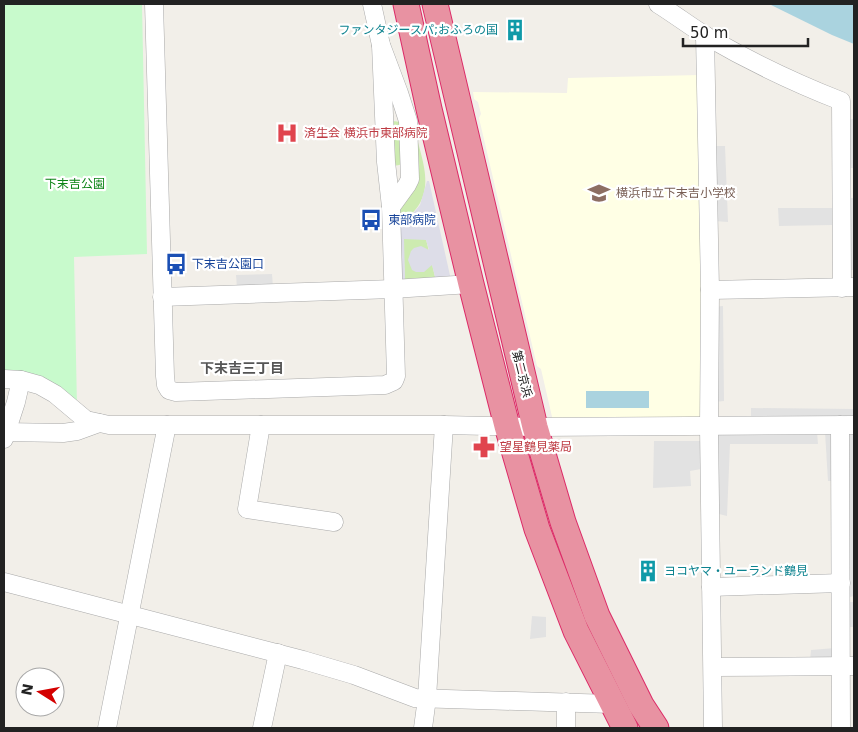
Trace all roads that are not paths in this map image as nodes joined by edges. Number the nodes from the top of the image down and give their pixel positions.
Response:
1 (154, 4) edge
2 (372, 4) edge
3 (406, 4) edge
4 (435, 4) edge
5 (658, 4) edge
6 (704, 35) junction
7 (381, 46) junction
8 (408, 121) junction
9 (385, 123) junction
10 (386, 162) junction
11 (409, 163) junction
12 (391, 207) junction
13 (471, 284) junction
14 (848, 288) edge
15 (394, 289) junction
16 (710, 290) junction
17 (162, 297) junction
18 (12, 380) edge
19 (99, 423) junction
20 (444, 424) junction
21 (261, 425) junction
22 (847, 425) edge
23 (167, 426) junction
24 (507, 426) junction
25 (535, 427) junction
26 (709, 427) junction
27 (5, 434) edge
28 (334, 522) dead end
29 (4, 582) edge
30 (841, 583) junction
31 (711, 586) junction
32 (129, 614) junction
33 (278, 653) junction
34 (848, 666) edge
35 (713, 667) junction
36 (427, 698) junction
37 (566, 702) junction
38 (612, 704) junction
39 (107, 728) edge
40 (262, 728) edge
41 (423, 728) edge
42 (566, 728) edge
43 (625, 728) edge
44 (656, 728) edge
45 (713, 728) edge
46 (841, 728) edge

1 - 17 street
2 - 7 street
3 - 13 highway
4 - 25 highway, 第二京浜
5 - 6 street
6 - 14 street
6 - 16 street
7 - 8 street
7 - 9 street
8 - 9 street
8 - 11 street
9 - 10 street
10 - 11 street
10 - 12 street
11 - 12 street
12 - 15 street
13 - 15 street
13 - 24 highway
14 - 16 street
15 - 17 street
15 - 17 street
16 - 26 street
18 - 19 street
18 - 27 street
19 - 23 street
19 - 27 street
20 - 21 street
20 - 24 street
20 - 36 street
21 - 23 street
21 - 28 street
22 - 26 street
22 - 30 street
23 - 32 street
24 - 25 street
24 - 38 highway
25 - 26 street
25 - 44 highway, 第二京浜
26 - 31 street
29 - 32 street
30 - 31 street
30 - 34 street
31 - 35 street
32 - 33 street
32 - 39 street
33 - 36 street
33 - 40 street
34 - 35 street
34 - 46 street
35 - 45 street
36 - 37 street
36 - 41 street
37 - 38 street
37 - 42 street
38 - 43 highway

